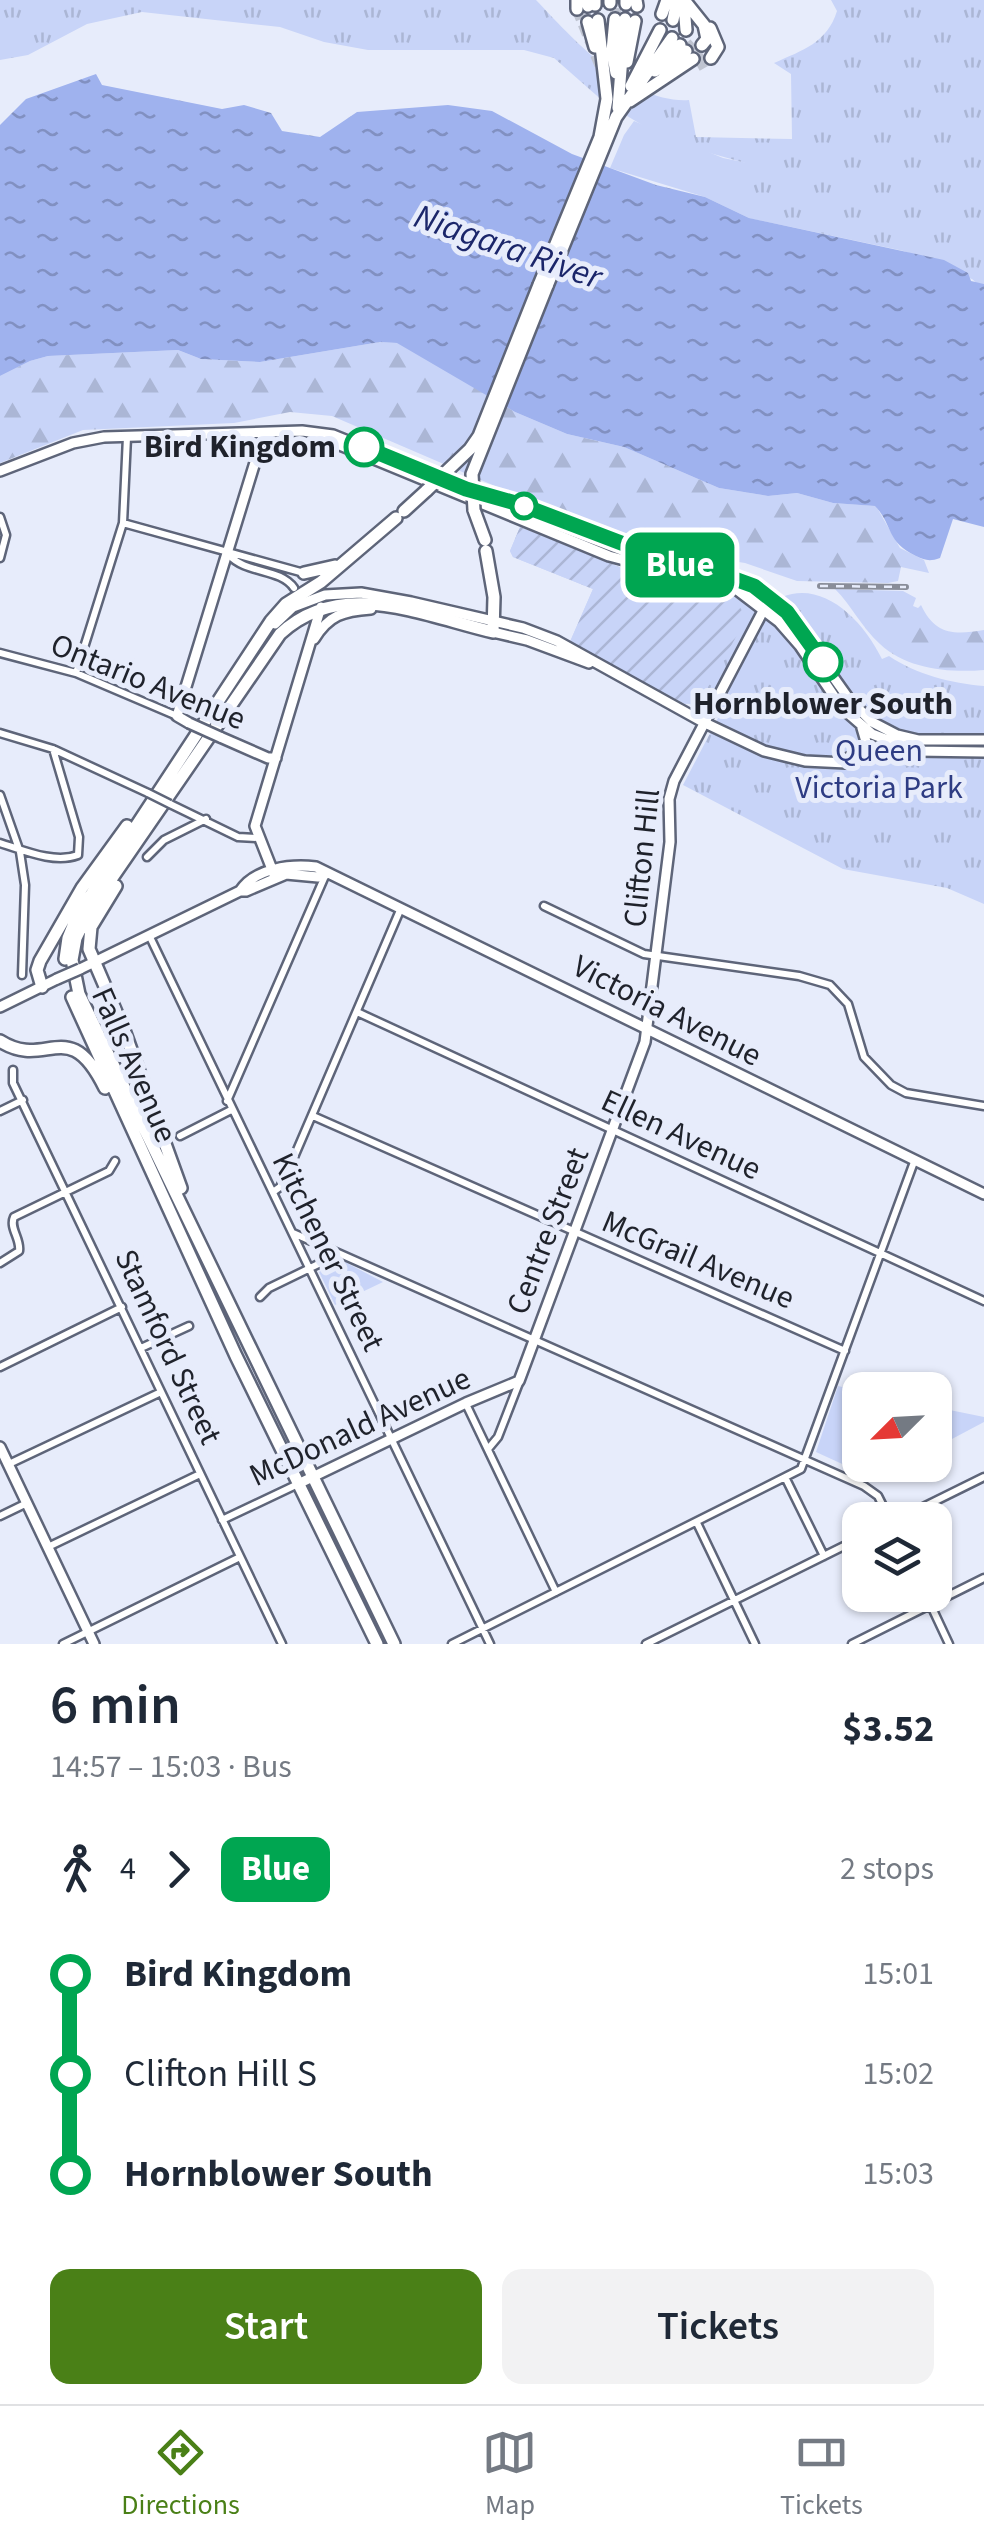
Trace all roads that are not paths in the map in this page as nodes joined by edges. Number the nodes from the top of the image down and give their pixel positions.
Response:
1 (684, 19) edge
2 (677, 44) junction
3 (628, 64) junction
4 (624, 97) junction
5 (264, 433) junction
6 (315, 434) junction
7 (127, 435) junction
8 (0, 471) edge
9 (0, 517) edge
10 (123, 523) junction
11 (2, 529) edge
12 (228, 554) junction
13 (0, 558) edge
14 (347, 560) junction
15 (304, 573) joint
16 (294, 588) joint
17 (773, 599) junction
18 (323, 601) junction
19 (290, 602) junction
20 (392, 608) junction
21 (764, 609) junction
22 (494, 627) junction
23 (310, 646) junction
24 (254, 649) junction
25 (0, 653) edge
26 (76, 673) junction
27 (177, 716) junction
28 (703, 722) junction
29 (861, 726) junction
30 (0, 733) edge
31 (984, 740) edge
32 (53, 749) junction
33 (916, 751) junction
34 (984, 752) edge
35 (276, 758) junction
36 (828, 762) junction
37 (0, 795) edge
38 (157, 802) junction
39 (206, 819) junction
40 (258, 838) junction
41 (0, 843) edge
42 (20, 852) junction
43 (147, 857) dead end
44 (274, 874) junction
45 (326, 874) junction
46 (544, 906) dead end
47 (401, 908) junction
48 (150, 934) junction
49 (657, 957) junction
50 (93, 962) junction
51 (22, 975) dead end
52 (42, 987) junction
53 (0, 1007) edge
54 (357, 1012) junction
55 (648, 1028) junction
56 (0, 1042) edge
57 (12, 1070) dead end
58 (22, 1100) junction
59 (229, 1105) junction
60 (984, 1106) edge
61 (0, 1111) edge
62 (312, 1116) junction
63 (612, 1131) junction
64 (180, 1136) dead end
65 (115, 1161) dead end
66 (914, 1162) junction
67 (151, 1170) junction
68 (66, 1190) junction
69 (273, 1192) junction
70 (984, 1194) edge
71 (292, 1232) junction
72 (575, 1233) junction
73 (198, 1236) junction
74 (340, 1253) junction
75 (879, 1254) junction
76 (0, 1262) edge
77 (309, 1269) junction
78 (260, 1297) dead end
79 (984, 1301) edge
80 (122, 1307) junction
81 (188, 1326) dead end
82 (534, 1340) junction
83 (141, 1348) junction
84 (845, 1350) junction
85 (0, 1367) edge
86 (520, 1382) junction
87 (161, 1392) junction
88 (466, 1404) junction
89 (391, 1440) junction
90 (0, 1447) edge
91 (488, 1449) junction
92 (806, 1460) junction
93 (8, 1464) junction
94 (200, 1474) junction
95 (314, 1477) junction
96 (984, 1477) edge
97 (786, 1479) junction
98 (298, 1484) junction
99 (880, 1502) edge
100 (931, 1502) edge
101 (27, 1503) junction
102 (0, 1516) edge
103 (222, 1520) junction
104 (697, 1523) junction
105 (842, 1547) edge
106 (48, 1548) junction
107 (824, 1556) junction
108 (240, 1557) junction
109 (984, 1578) edge
110 (556, 1592) junction
111 (952, 1594) edge
112 (734, 1601) junction
113 (916, 1612) edge
114 (933, 1612) edge
115 (482, 1628) junction
116 (88, 1632) junction
117 (278, 1643) edge
118 (63, 1644) edge
119 (94, 1644) edge
120 (377, 1644) edge
121 (394, 1644) edge
122 (452, 1644) edge
123 (490, 1644) edge
124 (646, 1644) edge
125 (755, 1644) edge
126 (852, 1644) edge
127 (949, 1644) edge

1 - 1 highway
2 - 3 highway
2 - 3 highway
2 - 3 highway
3 - 3 highway
3 - 4 highway
3 - 4 highway
3 - 4 highway
3 - 4 highway
4 - 14 highway, bridge
4 - 22 highway, bridge
5 - 6 main road
5 - 7 main road
5 - 12 main road
6 - 17 main road
6 - 21 main road
7 - 8 main road
7 - 10 street
9 - 11 street
10 - 12 street
10 - 26 street
11 - 13 street
12 - 15 street
12 - 16 street
12 - 27 main road
14 - 15 highway
14 - 19 highway
16 - 19 highway
17 - 21 main road, Clifton Hill
17 - 31 main road
18 - 20 highway, Falls Avenue
18 - 22 main road, Falls Avenue
18 - 23 main road
18 - 24 main road, Falls Avenue
18 - 38 highway, Falls Avenue
19 - 24 highway
20 - 22 highway, Falls Avenue
20 - 23 main road
21 - 28 main road, Clifton Hill
21 - 29 main road
22 - 28 main road, Falls Avenue
23 - 35 main road
24 - 38 highway, Falls Avenue
25 - 26 street, Ontario Avenue
26 - 27 street, Ontario Avenue
27 - 35 main road, Ontario Avenue, bridge
28 - 36 main road, Falls Avenue
28 - 49 main road, Clifton Hill
29 - 33 main road
29 - 36 main road
30 - 32 street
32 - 38 street
32 - 42 street
33 - 34 main road
33 - 36 main road, Falls Avenue
35 - 40 main road
37 - 42 street
38 - 39 street
38 - 50 highway
38 - 52 highway
38 - 67 highway, Falls Avenue
38 - 73 highway, Falls Avenue
39 - 40 street
39 - 43 street
40 - 44 main road
41 - 42 street
42 - 51 street
44 - 45 main road, Victoria Avenue
44 - 48 main road
45 - 47 main road, Victoria Avenue
45 - 59 street
46 - 49 street
47 - 54 street
47 - 55 main road, Victoria Avenue
48 - 50 main road
48 - 59 street, Kitchener Street
49 - 55 main road, Clifton Hill
49 - 60 street
50 - 52 main road, bridge
50 - 73 highway
52 - 53 main road
54 - 62 street
54 - 63 street, Ellen Avenue
55 - 63 main road, Centre Street
55 - 66 main road, Victoria Avenue
56 - 67 highway
57 - 58 street, Stamford Street
58 - 61 street
58 - 68 street, Stamford Street
59 - 64 street
59 - 69 street, Kitchener Street
62 - 69 street
62 - 72 street, McGrail Avenue
63 - 72 main road, Centre Street
63 - 75 street, Ellen Avenue
65 - 68 street
66 - 70 main road, Victoria Avenue
66 - 75 street
67 - 98 highway, Falls Avenue
68 - 76 street
68 - 80 street, Stamford Street
69 - 71 street, Kitchener Street
71 - 74 street
71 - 77 street, Kitchener Street
72 - 82 main road, Centre Street
72 - 84 street, McGrail Avenue
73 - 95 highway, Falls Avenue
74 - 77 street
74 - 82 street
75 - 79 street, Ellen Avenue
75 - 84 street
77 - 78 street
77 - 89 street, Kitchener Street
80 - 83 street, Stamford Street
80 - 85 street
81 - 83 street
82 - 86 main road, Centre Street
82 - 92 street
83 - 87 street, Stamford Street
84 - 92 street
86 - 88 main road, McDonald Avenue
86 - 91 street, Centre Street
87 - 93 street
87 - 94 street, Stamford Street
88 - 89 main road, McDonald Avenue
88 - 91 street
89 - 95 main road, McDonald Avenue
89 - 115 street, Kitchener Street
90 - 93 main road
91 - 110 street
92 - 97 street
92 - 99 street
93 - 101 main road
94 - 103 street, Stamford Street
94 - 106 street
95 - 98 main road, McDonald Avenue
95 - 121 highway, Falls Avenue
96 - 100 street
97 - 104 street
97 - 107 street
98 - 103 street, McDonald Avenue
98 - 120 highway, Falls Avenue
101 - 102 street
101 - 106 main road
103 - 108 street, Stamford Street
104 - 110 street
104 - 112 street
105 - 107 street
106 - 116 main road
107 - 112 street
108 - 116 street
108 - 117 street, Stamford Street
109 - 111 street
110 - 115 street
112 - 124 street
112 - 125 street
113 - 126 street
114 - 127 street
115 - 122 street
115 - 123 street, Kitchener Street
116 - 118 street
116 - 119 main road

